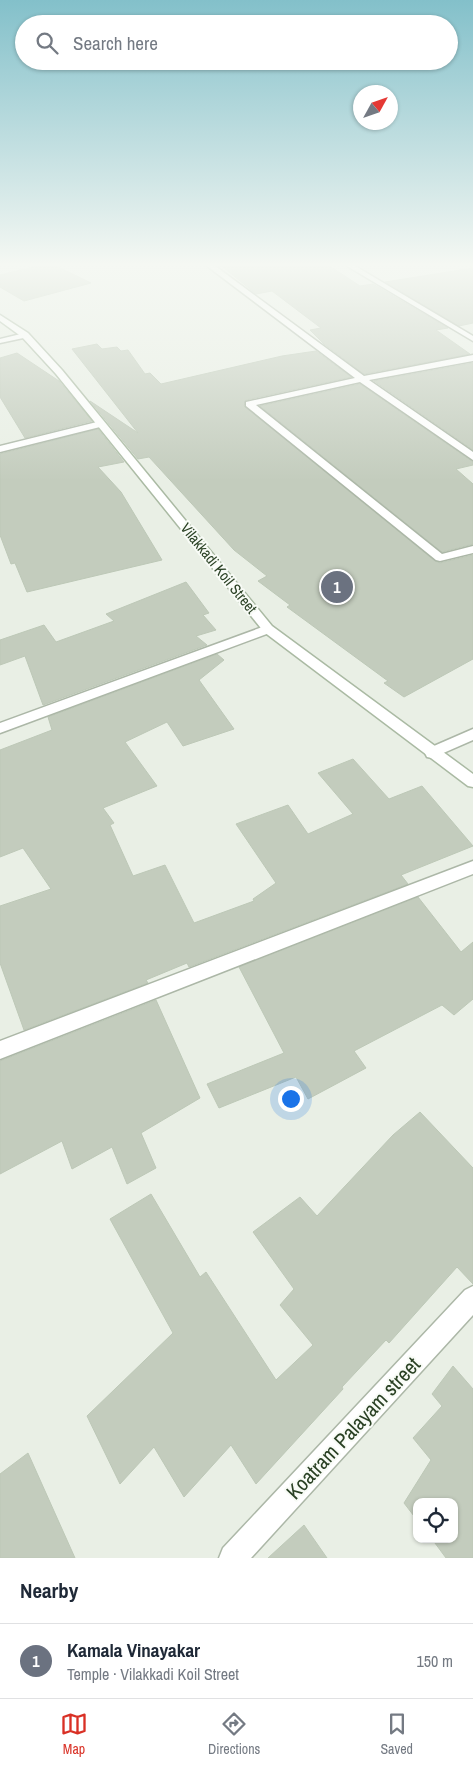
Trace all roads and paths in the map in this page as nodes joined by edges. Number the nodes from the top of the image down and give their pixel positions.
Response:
1 (25, 335) edge
2 (22, 336) edge
3 (304, 336) edge
4 (0, 341) edge
5 (473, 358) edge
6 (362, 379) junction
7 (101, 424) junction
8 (0, 449) edge
9 (473, 457) edge
10 (473, 549) edge
11 (268, 630) junction
12 (0, 728) edge
13 (473, 734) edge
14 (432, 753) junction
15 (473, 782) edge
16 (473, 868) edge
17 (0, 1050) edge
18 (473, 1298) edge
19 (233, 1558) edge

1 - 7 street, Vilakkadi Koil Street
2 - 4 street
3 - 6 street
5 - 6 street
6 - 9 street
6 - 10 street
7 - 8 street
7 - 11 street, Vilakkadi Koil Street
11 - 12 street
11 - 14 street, Vilakkadi Koil Street
13 - 14 street
14 - 15 street, Vilakkadi Koil Street
16 - 17 street
18 - 19 street, Koatram Palayam street

